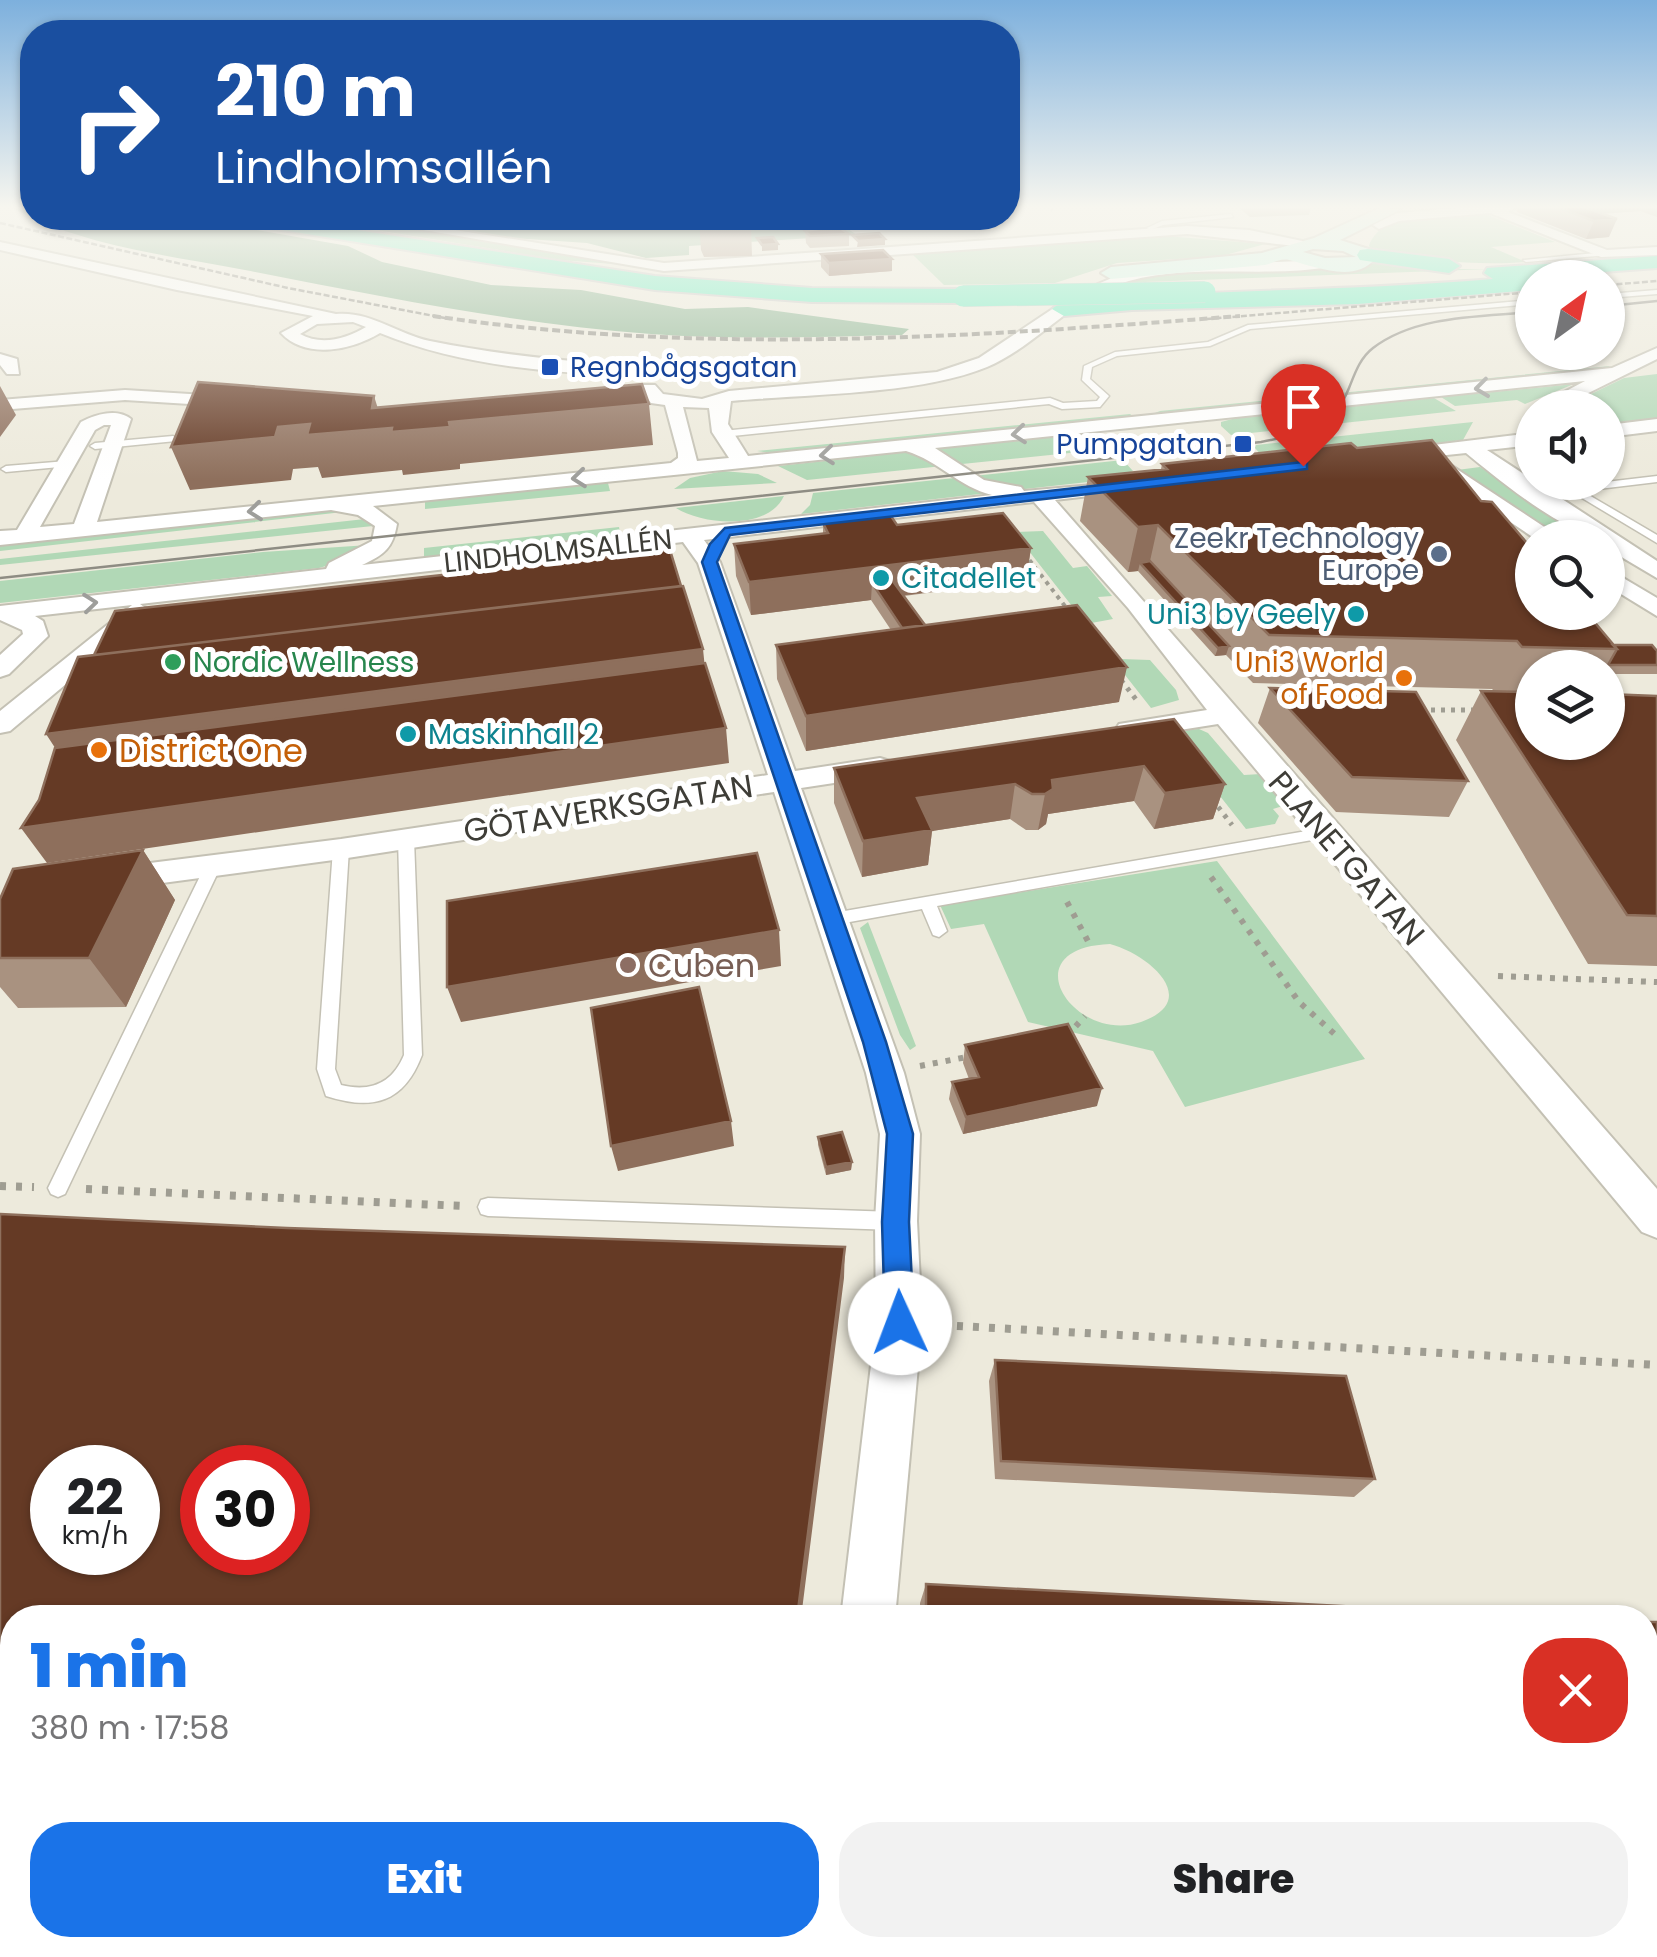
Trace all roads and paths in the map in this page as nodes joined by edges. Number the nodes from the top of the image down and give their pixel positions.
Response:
1 (238, 298) edge
2 (1058, 298) edge
3 (1079, 298) edge
4 (1115, 298) edge
5 (1325, 298) edge
6 (241, 299) junction
7 (1132, 303) junction
8 (1515, 303) edge
9 (1064, 309) junction
10 (339, 316) junction
11 (376, 328) junction
12 (292, 330) junction
13 (342, 342) junction
14 (421, 344) junction
15 (1657, 353) edge
16 (565, 369) junction
17 (1614, 374) junction
18 (719, 382) junction
19 (815, 385) junction
20 (1580, 390) edge
21 (642, 395) junction
22 (164, 396) junction
23 (253, 403) edge
24 (670, 403) junction
25 (0, 405) edge
26 (1515, 421) edge
27 (1657, 425) edge
28 (1625, 429) edge
29 (723, 434) junction
30 (173, 439) edge
31 (1515, 441) edge
32 (97, 445) junction
33 (911, 446) junction
34 (1467, 448) junction
35 (1416, 453) junction
36 (1378, 458) edge
37 (743, 462) junction
38 (6, 469) dead end
39 (676, 469) junction
40 (967, 478) junction
41 (1657, 479) edge
42 (1158, 482) edge
43 (1080, 491) junction
44 (1038, 496) junction
45 (314, 504) junction
46 (937, 507) junction
47 (1523, 520) edge
48 (1577, 520) edge
49 (83, 530) junction
50 (725, 532) junction
51 (24, 536) junction
52 (690, 536) junction
53 (0, 538) edge
54 (1657, 540) edge
55 (1019, 546) edge
56 (1625, 551) edge
57 (709, 562) junction
58 (1657, 572) edge
59 (298, 580) junction
60 (1625, 587) edge
61 (181, 592) junction
62 (1657, 609) edge
63 (4, 612) edge
64 (1076, 621) edge
65 (1110, 666) edge
66 (0, 669) edge
67 (1417, 710) edge
68 (1494, 710) edge
69 (1225, 716) junction
70 (0, 725) edge
71 (1156, 726) junction
72 (1098, 734) edge
73 (903, 764) edge
74 (786, 781) junction
75 (1202, 786) edge
76 (1324, 833) junction
77 (406, 840) junction
78 (1248, 846) junction
79 (341, 850) junction
80 (1196, 856) junction
81 (214, 866) junction
82 (78, 884) edge
83 (1065, 900) dead end
84 (927, 902) junction
85 (833, 919) junction
86 (940, 931) dead end
87 (1090, 945) dead end
88 (1445, 974) junction
89 (1657, 982) edge
90 (1085, 1016) dead end
91 (1339, 1038) dead end
92 (1050, 1040) edge
93 (977, 1054) edge
94 (885, 1073) junction
95 (58, 1188) joint
96 (488, 1207) joint
97 (1657, 1219) edge
98 (896, 1222) junction
99 (900, 1323) junction
100 (1657, 1365) edge
101 (869, 1598) edge

1 - 6 street
2 - 19 street
3 - 9 street
4 - 7 highway
5 - 7 highway
6 - 10 street
6 - 12 street
7 - 9 highway
8 - 29 lane
9 - 19 street
10 - 11 street
10 - 12 street
11 - 13 street
11 - 14 street
12 - 13 street
13 - 14 street
14 - 16 street
15 - 17 street
16 - 18 street
16 - 21 street
17 - 20 street
17 -> 33 street, LINDHOLMSALLÉN
18 - 19 street
18 - 21 street
18 - 24 street
18 - 29 street
21 - 24 street
22 - 23 street
22 - 25 street
22 - 32 street
24 - 39 street
26 - 34 street
27 - 28 street
29 - 37 street
30 - 32 lane
31 - 34 street
32 - 38 lane
32 - 49 street
32 - 51 street
33 -> 37 street, LINDHOLMSALLÉN
33 - 40 street
34 - 35 street
34 - 48 street
35 - 36 street
35 - 47 street
37 - 39 street, LINDHOLMSALLÉN
39 -> 45 street, LINDHOLMSALLÉN
40 - 43 street
40 - 46 street
41 - 54 lane
42 - 43 street, LINDHOLMSALLÉN
43 - 44 street, LINDHOLMSALLÉN
44 - 46 street, LINDHOLMSALLÉN
44 - 69 street, PLANETGATAN
45 -> 49 street, LINDHOLMSALLÉN
45 - 59 street, LINDHOLMSALLÉN
46 - 50 street, LINDHOLMSALLÉN
49 - 51 street, LINDHOLMSALLÉN
50 - 52 street, LINDHOLMSALLÉN
50 - 57 street
51 - 53 street, LINDHOLMSALLÉN
52 - 57 street
52 - 59 street, LINDHOLMSALLÉN
55 - 64 path
56 - 58 street
57 - 74 street
59 - 61 street, LINDHOLMSALLÉN
60 - 62 street
63 -> 61 street, LINDHOLMSALLÉN
61 - 70 street
63 - 66 street
65 - 71 path
67 - 68 path
69 - 71 street
69 - 76 street, PLANETGATAN
71 - 72 street
73 - 74 street, GÖTAVERKSGATAN
74 - 77 street, GÖTAVERKSGATAN
74 - 85 street
75 - 78 path
76 - 78 lane
76 - 88 street, PLANETGATAN
77 - 79 street, GÖTAVERKSGATAN
77 - 79 lane
78 - 80 lane
79 - 81 street, GÖTAVERKSGATAN
80 - 84 lane
80 - 91 path
81 - 82 street, GÖTAVERKSGATAN
81 - 95 lane
83 - 87 path
84 - 85 lane
84 - 86 lane
85 - 94 street
88 - 89 path
88 - 97 street, PLANETGATAN
90 - 92 path
93 - 94 path
94 - 98 street
95 - 96 path
96 - 98 lane
98 - 99 street
99 - 100 path
99 - 101 street

